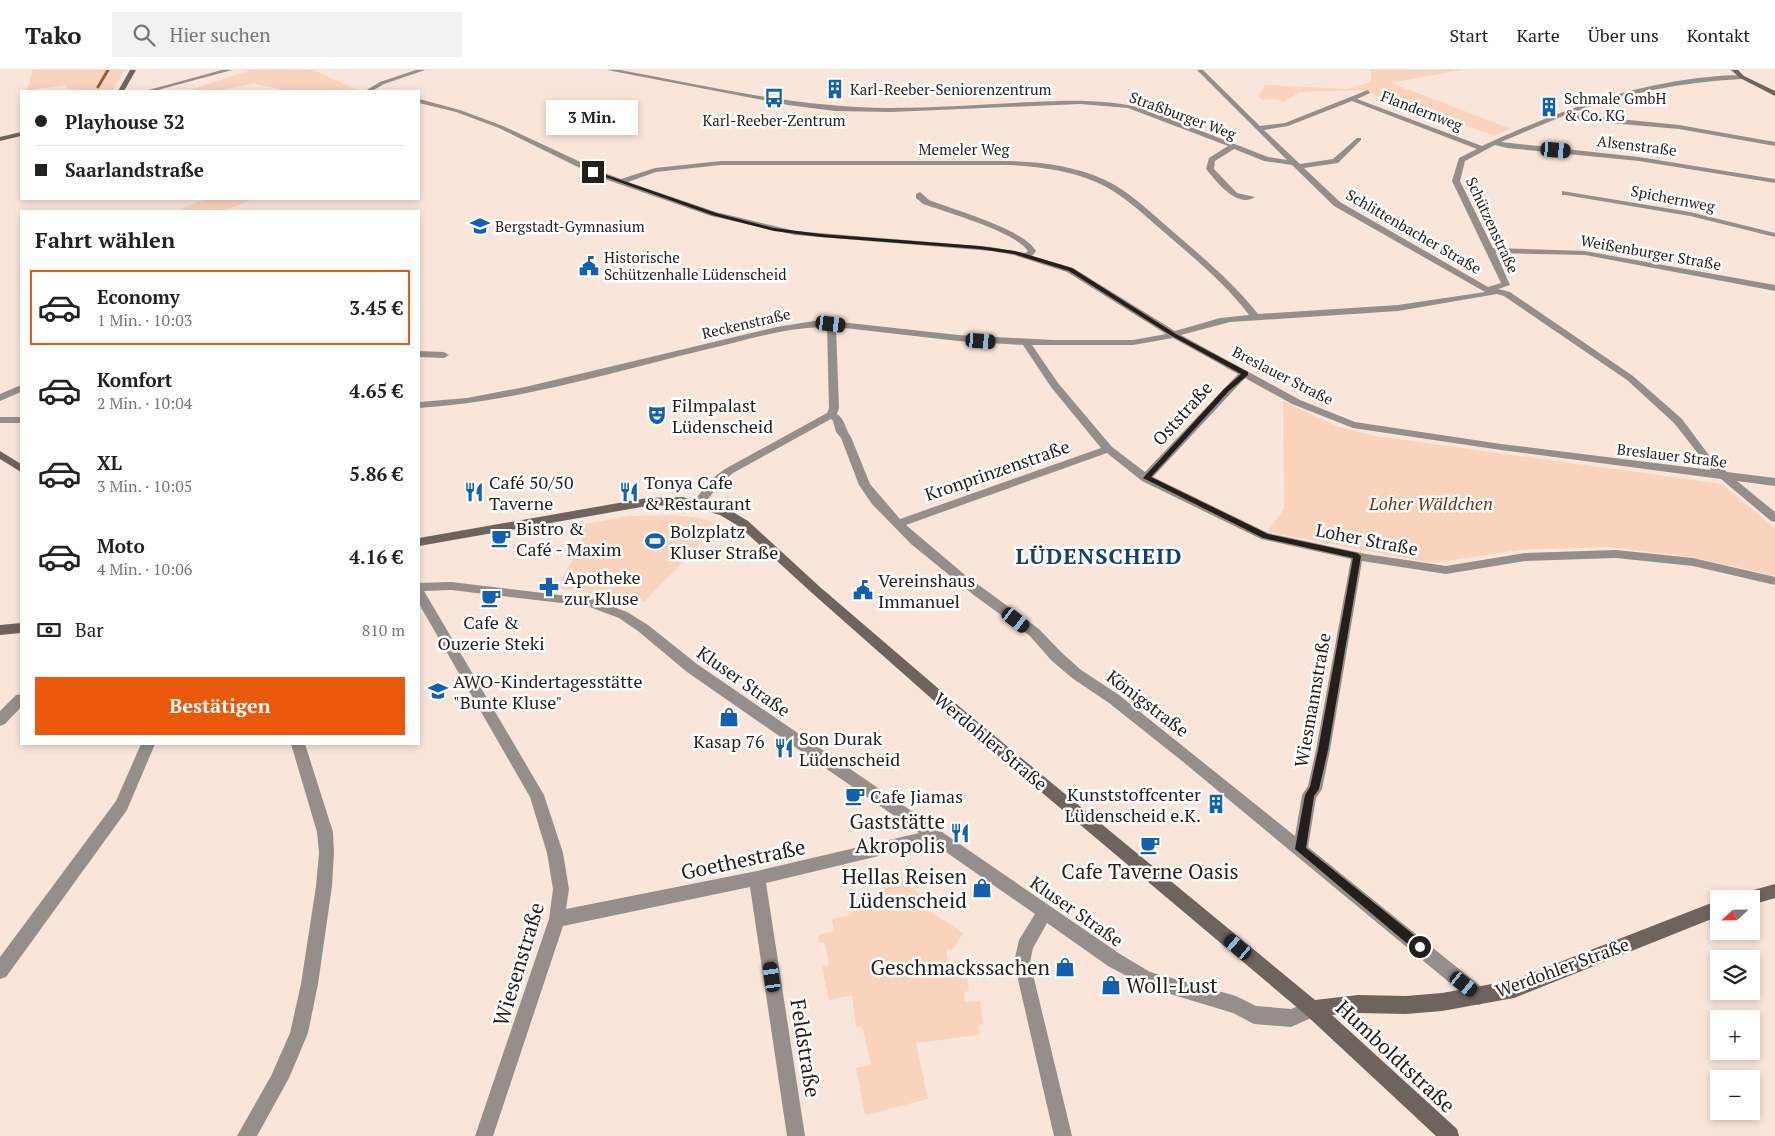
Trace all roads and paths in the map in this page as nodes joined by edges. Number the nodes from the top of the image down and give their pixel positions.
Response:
1 (133, 70) edge
2 (229, 70) edge
3 (422, 70) edge
4 (610, 70) edge
5 (1200, 70) edge
6 (1734, 70) edge
7 (1742, 77) junction
8 (122, 90) edge
9 (152, 90) edge
10 (370, 90) edge
11 (1368, 92) dead end
12 (1775, 94) edge
13 (1350, 98) junction
14 (420, 101) edge
15 (1562, 114) junction
16 (1260, 128) junction
17 (20, 134) edge
18 (0, 139) edge
19 (1359, 139) dead end
20 (1496, 143) junction
21 (1775, 144) edge
22 (1232, 147) junction
23 (1484, 148) junction
24 (1295, 165) junction
25 (1775, 181) edge
26 (619, 182) junction
27 (1565, 193) dead end
28 (920, 194) dead end
29 (1251, 197) dead end
30 (1775, 235) edge
31 (1492, 250) junction
32 (1027, 256) junction
33 (1775, 288) edge
34 (1493, 291) junction
35 (1255, 317) junction
36 (831, 324) junction
37 (1174, 335) junction
38 (1026, 343) junction
39 (420, 354) edge
40 (444, 355) dead end
41 (1246, 373) junction
42 (20, 388) edge
43 (0, 398) edge
44 (420, 405) edge
45 (831, 414) junction
46 (0, 420) edge
47 (20, 420) edge
48 (1108, 449) junction
49 (1, 456) edge
50 (20, 468) edge
51 (1725, 477) junction
52 (1146, 478) junction
53 (1775, 482) edge
54 (698, 504) junction
55 (1775, 518) edge
56 (898, 524) junction
57 (420, 542) edge
58 (1357, 556) junction
59 (1775, 581) edge
60 (420, 587) edge
61 (420, 596) edge
62 (20, 628) edge
63 (0, 630) edge
64 (20, 700) edge
65 (0, 720) edge
66 (148, 745) edge
67 (298, 745) edge
68 (936, 836) junction
69 (1300, 849) junction
70 (758, 878) junction
71 (1775, 891) edge
72 (1760, 895) edge
73 (1045, 912) junction
74 (1710, 912) edge
75 (557, 919) junction
76 (0, 971) edge
77 (1479, 996) junction
78 (1312, 1009) junction
79 (246, 1136) edge
80 (484, 1136) edge
81 (796, 1136) edge
82 (1063, 1136) edge
83 (1450, 1136) edge

1 - 8 street
2 - 9 street
3 - 10 street
4 - 22 street, Straßburger Weg
5 - 16 street, Schlittenbacher Straße
6 - 7 street
7 - 12 street
7 - 15 street, Schützenstraße
11 - 13 street
13 - 16 street
13 - 23 street, Flandernweg
14 - 26 street, Breslauer Straße
15 - 20 street, Schützenstraße
15 - 21 street
16 - 24 street, Schlittenbacher Straße
17 - 18 street
19 - 24 street, Straßburger Weg
20 - 23 street, Schützenstraße
20 - 25 street, Alsenstraße
22 - 24 street, Straßburger Weg
22 - 29 street
23 - 31 street, Schützenstraße
24 - 34 street, Schlittenbacher Straße
26 - 32 street, Breslauer Straße
26 - 35 street, Memeler Weg
27 - 30 street, Spichernweg
28 - 32 street
31 - 33 street, Weißenburger Straße
31 - 34 street, Schützenstraße
32 - 37 street, Breslauer Straße
34 - 35 street, Schützenstraße
34 - 51 street, Schlittenbacher Straße
35 - 37 street, Schützenstraße
36 - 38 street, Reckenstraße
36 - 44 street, Reckenstraße
36 - 45 street
37 - 38 street, Reckenstraße
37 - 41 street, Breslauer Straße
38 - 48 street, Loher Straße
39 - 40 street
41 - 51 street, Breslauer Straße
41 - 52 street, Oststraße
42 - 43 street
45 - 54 street
45 - 56 street, Königstraße
46 - 47 street
48 - 52 street, Loher Straße
48 - 56 street, Kronprinzenstraße
49 - 50 street
51 - 53 street, Breslauer Straße
51 - 55 street, Schlittenbacher Straße
52 - 58 street, Loher Straße
54 - 57 street, Werdohler Straße
54 - 78 street, Werdohler Straße
56 - 69 street, Königstraße
58 - 59 street, Loher Straße
58 - 69 street, Wiesmannstraße
60 - 68 street, Kluser Straße
61 - 75 street, Wiesenstraße
62 - 63 street
64 - 65 street
66 - 76 street
67 - 79 street
68 - 70 street, Goethestraße
68 - 73 street, Kluser Straße
69 - 77 street, Königstraße
70 - 75 street, Goethestraße
70 - 81 street, Feldstraße
71 - 72 street
73 - 78 street, Kluser Straße
73 - 82 street
74 - 77 street, Werdohler Straße
75 - 80 street, Wiesenstraße
77 - 78 street, Werdohler Straße
78 - 83 street, Humboldtstraße

